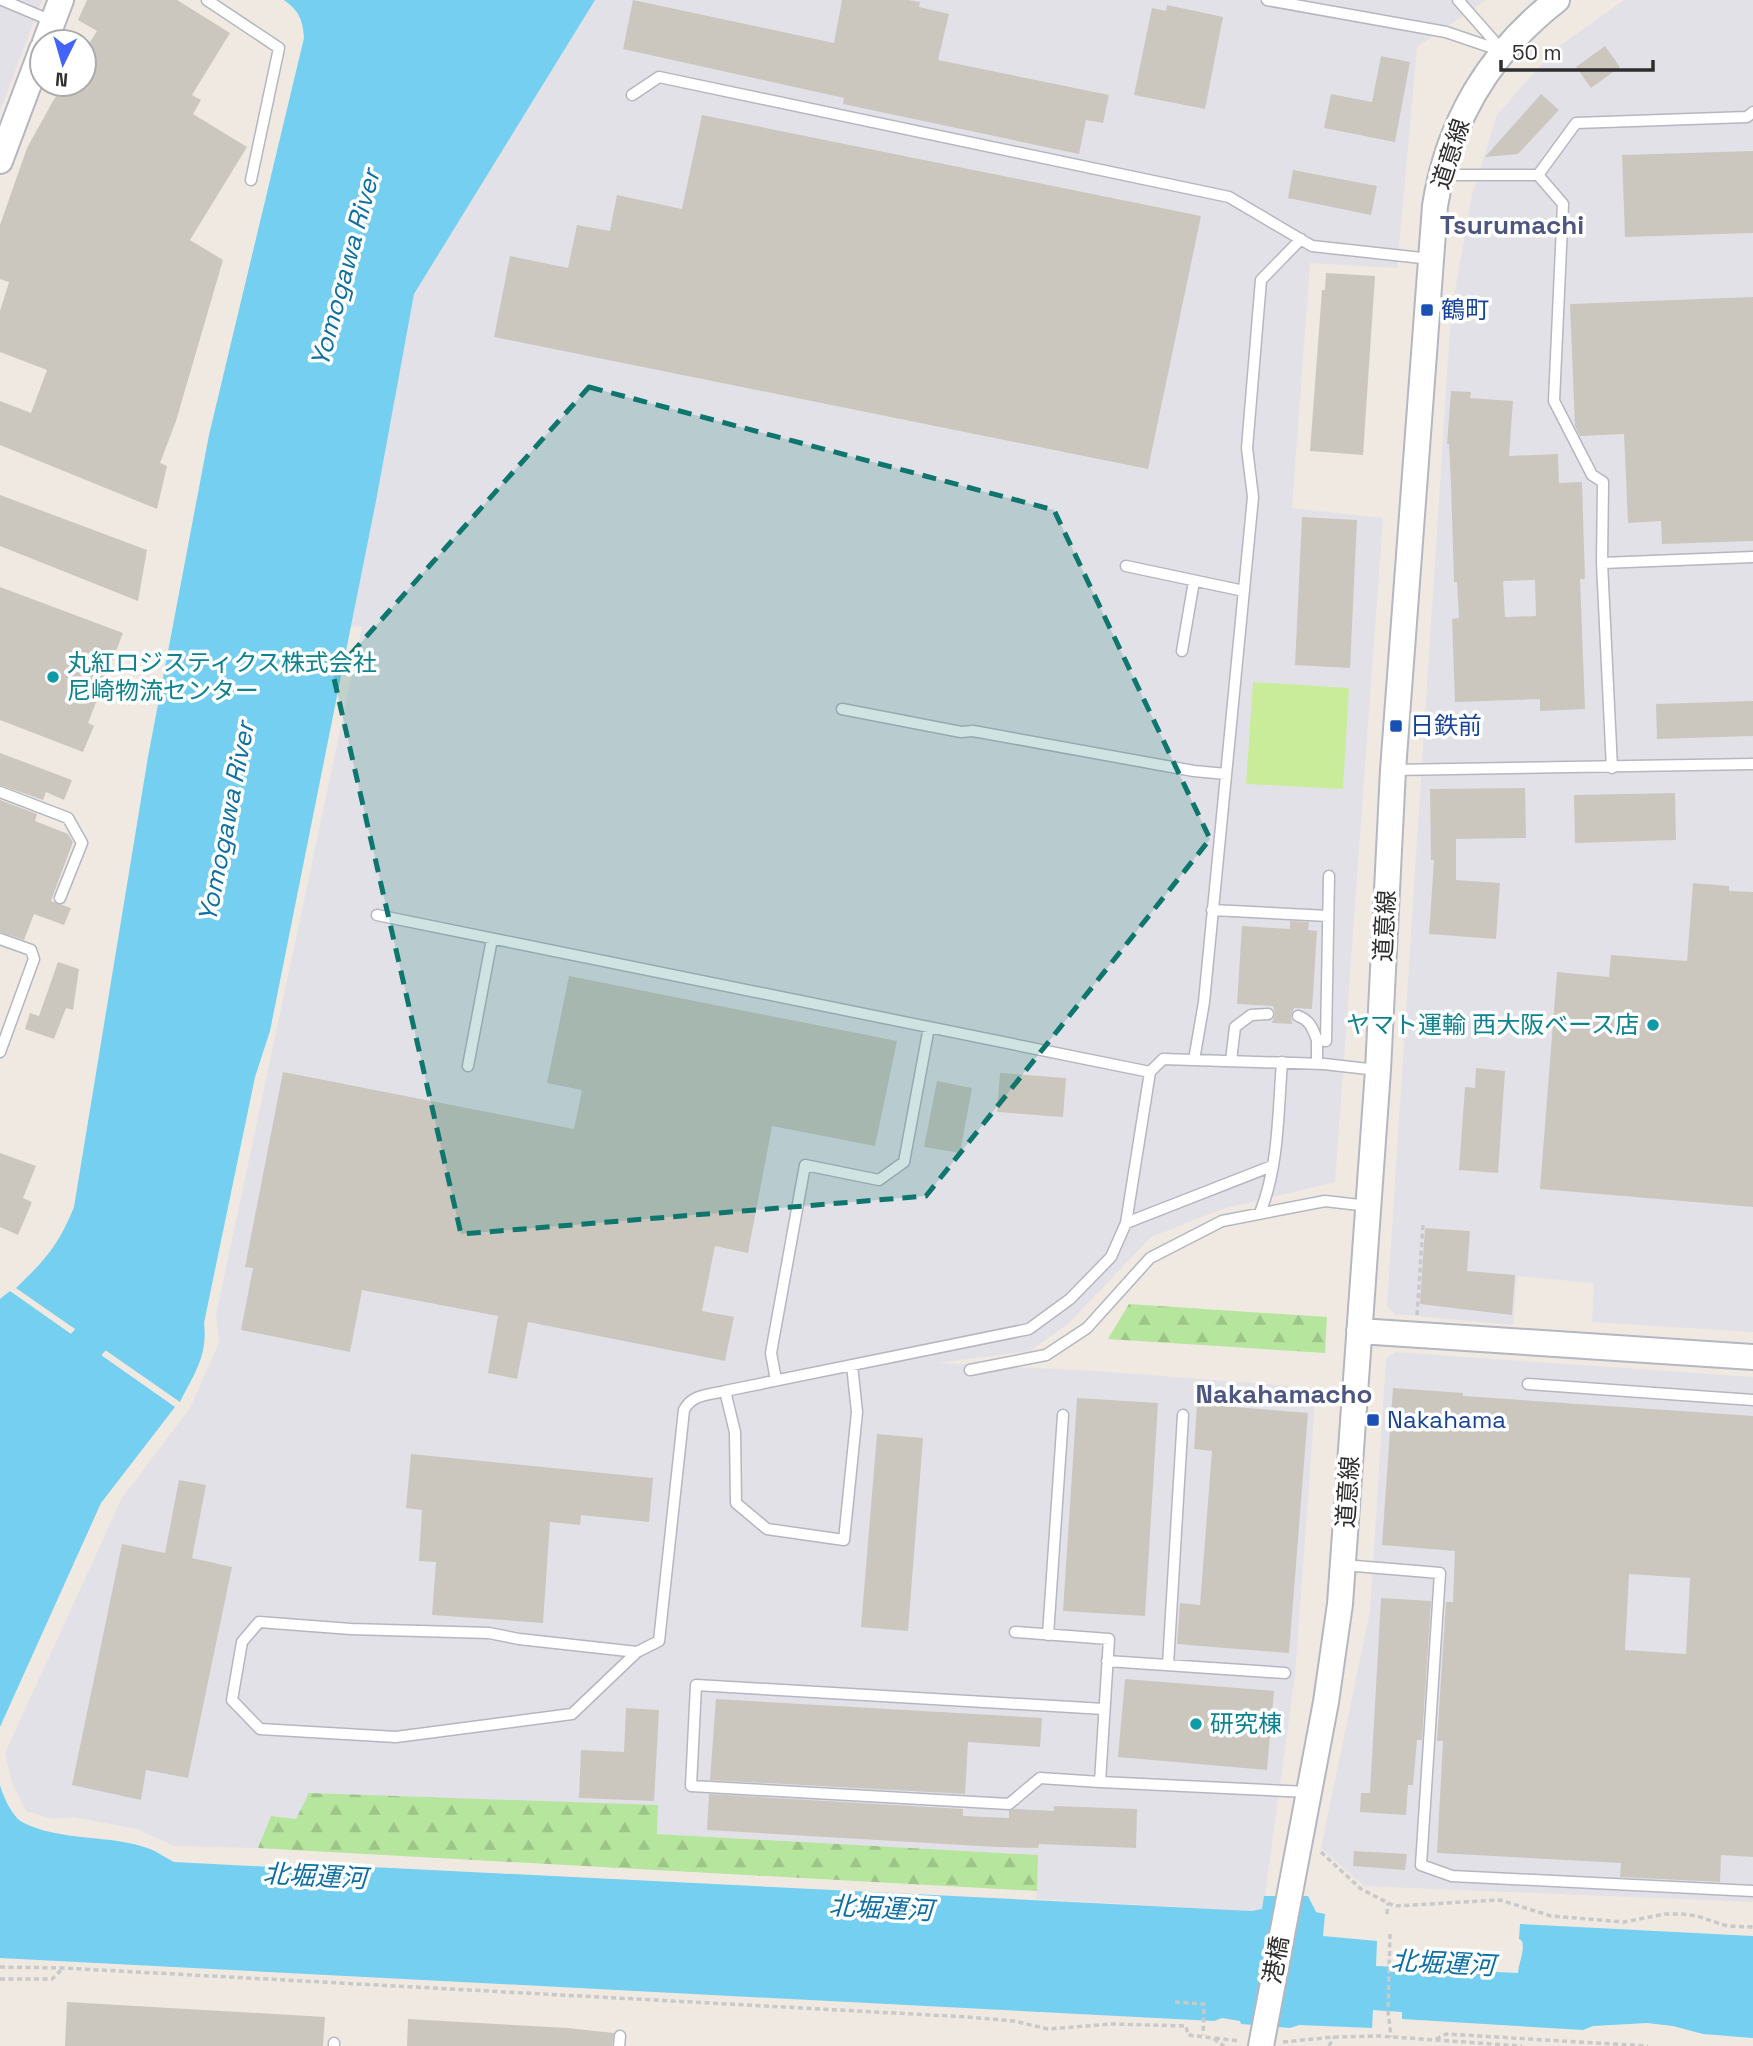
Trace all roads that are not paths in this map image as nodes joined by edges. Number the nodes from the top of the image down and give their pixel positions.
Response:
1 (207, 0) edge
2 (1267, 0) edge
3 (1458, 0) edge
4 (1557, 0) edge
5 (8, 1) edge
6 (53, 21) edge
7 (1502, 51) junction
8 (28, 86) edge
9 (632, 95) dead end
10 (1753, 112) edge
11 (0, 161) edge
12 (1440, 175) junction
13 (1538, 175) junction
14 (251, 180) dead end
15 (1301, 239) junction
16 (1431, 259) junction
17 (1753, 557) edge
18 (1602, 563) junction
19 (1126, 566) dead end
20 (1195, 581) junction
21 (1244, 590) junction
22 (1182, 651) dead end
23 (842, 709) dead end
24 (1753, 764) edge
25 (1612, 768) junction
26 (1393, 771) junction
27 (1226, 775) junction
28 (0, 792) edge
29 (1329, 876) dead end
30 (60, 898) dead end
31 (1212, 910) junction
32 (377, 915) dead end
33 (1328, 916) junction
34 (0, 939) edge
35 (492, 939) junction
36 (1268, 1014) dead end
37 (1298, 1016) dead end
38 (929, 1027) junction
39 (1317, 1041) junction
40 (0, 1052) edge
41 (1194, 1060) junction
42 (1231, 1061) junction
43 (1282, 1062) junction
44 (1317, 1064) junction
45 (468, 1066) dead end
46 (1378, 1070) junction
47 (1150, 1072) junction
48 (1272, 1166) junction
49 (1368, 1206) junction
50 (1260, 1213) junction
51 (1126, 1223) junction
52 (1359, 1331) junction
53 (1753, 1357) edge
54 (852, 1365) junction
55 (970, 1370) dead end
56 (776, 1381) junction
57 (1528, 1384) dead end
58 (725, 1391) junction
59 (1753, 1400) edge
60 (1063, 1415) dead end
61 (1183, 1415) dead end
62 (1342, 1565) junction
63 (1015, 1632) dead end
64 (1048, 1634) junction
65 (637, 1652) junction
66 (1107, 1661) junction
67 (1168, 1665) junction
68 (1285, 1673) dead end
69 (1104, 1709) junction
70 (1100, 1782) junction
71 (1308, 1792) junction
72 (1290, 1889) joint
73 (1753, 1891) edge
74 (1261, 2041) edge

1 - 14 lane
2 - 7 lane
3 - 7 lane
4 - 7 street, 道意線
5 - 6 lane
7 - 12 street, 道意線
8 - 11 street
9 - 15 lane
10 - 13 lane
12 - 13 lane
12 - 16 street, 道意線
13 - 18 lane
15 - 16 lane
15 - 21 lane
16 - 26 street, 道意線
17 - 18 lane
18 - 25 lane
19 - 20 lane
20 - 21 lane
20 - 22 lane
21 - 27 lane
23 - 27 lane
24 - 25 lane
25 - 26 lane
26 - 46 street, 道意線
27 - 31 lane
28 - 30 lane
29 - 33 lane
31 - 33 lane
31 - 41 lane
32 - 35 lane
33 - 39 lane
34 - 40 lane
35 - 38 lane
35 - 45 lane
36 - 42 lane
37 - 39 lane
38 - 47 lane
38 - 56 lane
39 - 44 lane
41 - 42 lane
41 - 47 lane
42 - 43 lane
43 - 44 lane
43 - 48 lane
44 - 46 lane
46 - 49 street, 道意線
47 - 51 lane
48 - 50 lane
48 - 51 lane
49 - 50 lane
49 - 52 street, 道意線
50 - 55 lane
51 - 54 lane
52 - 53 street
52 - 62 street, 道意線
54 - 56 lane
54 - 58 lane
56 - 58 lane
57 - 59 lane
58 - 65 lane
60 - 64 lane
61 - 67 lane
62 - 71 street, 道意線
62 - 73 lane
63 - 64 lane
64 - 66 lane
65 - 65 lane
66 - 67 lane
66 - 69 lane
67 - 68 lane
69 - 70 lane
69 - 70 lane
70 - 71 lane
71 - 72 street, 道意線
72 - 74 street, 港橋

